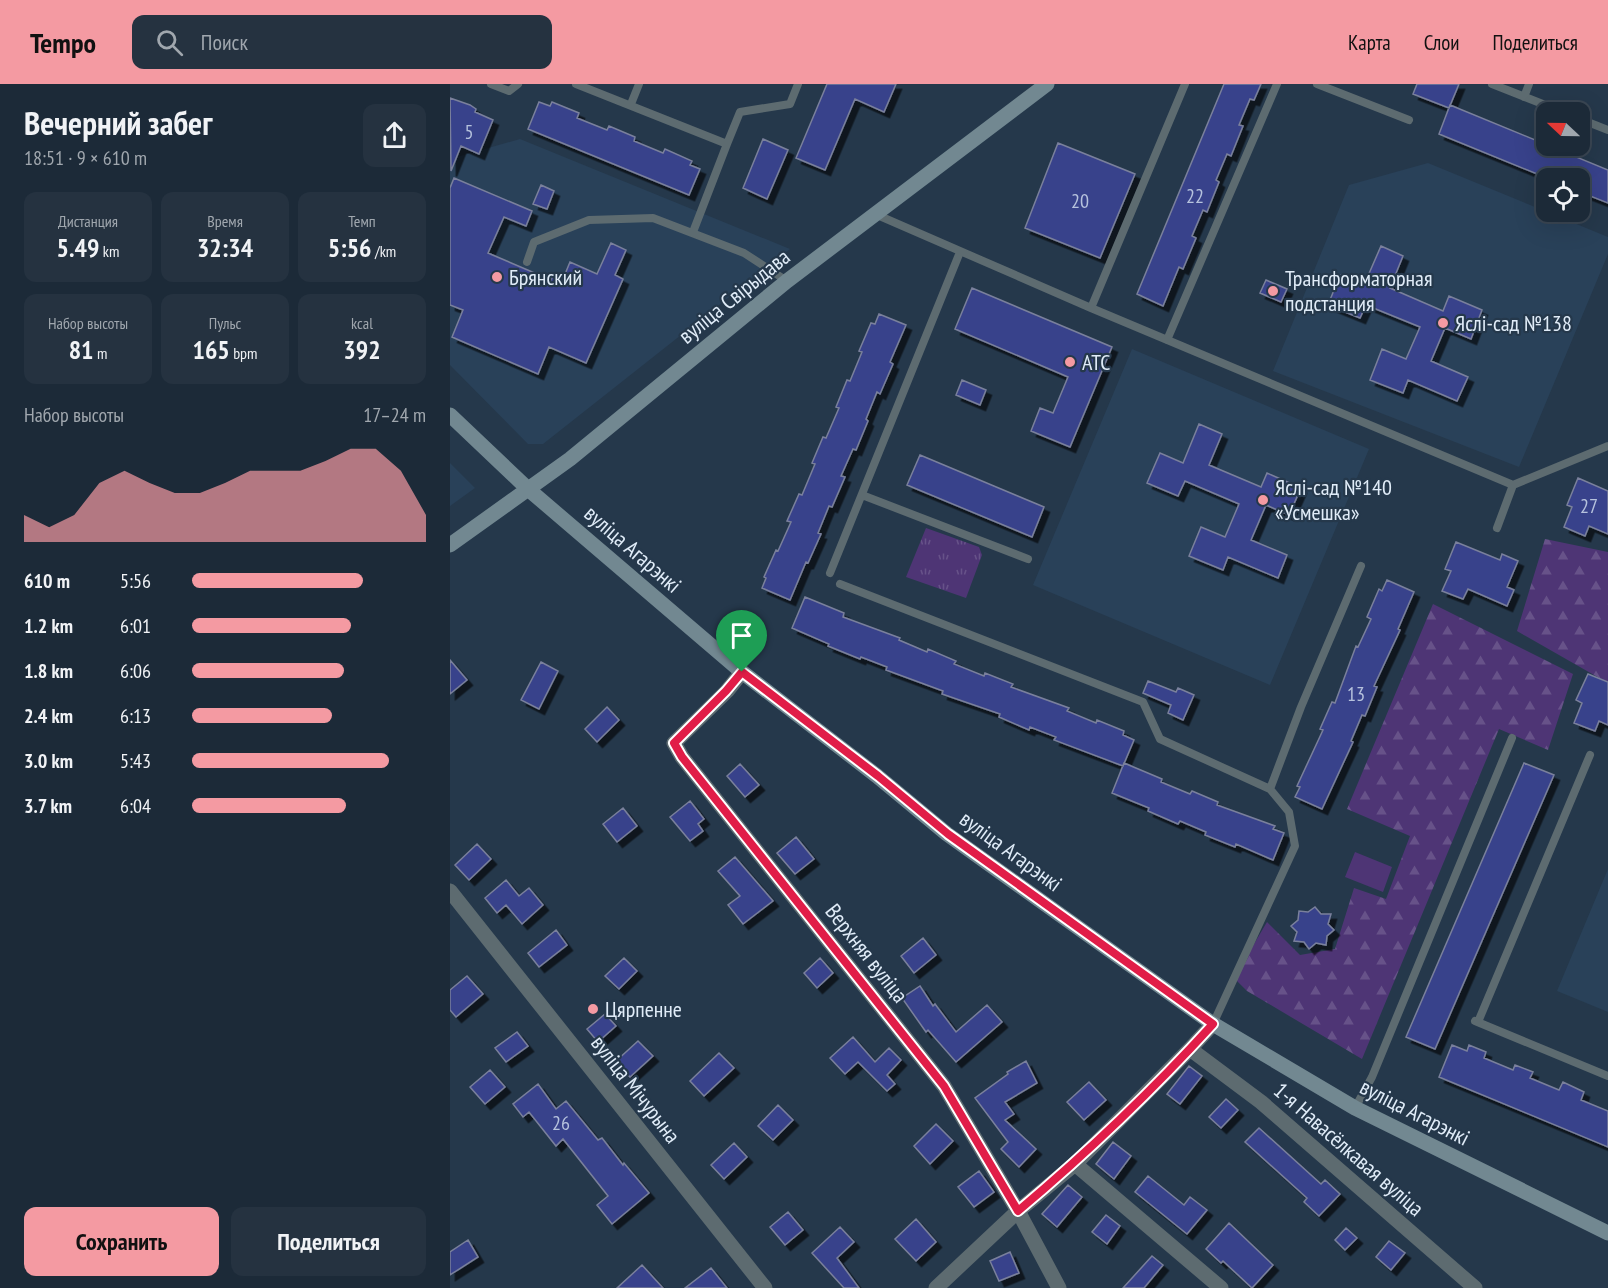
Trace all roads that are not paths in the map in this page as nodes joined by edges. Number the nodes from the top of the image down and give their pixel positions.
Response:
1 (491, 84) edge
2 (518, 84) edge
3 (576, 84) edge
4 (639, 84) edge
5 (798, 84) edge
6 (1047, 84) edge
7 (1185, 84) edge
8 (1276, 84) edge
9 (1317, 84) edge
10 (1492, 84) edge
11 (1529, 84) edge
12 (1524, 97) junction
13 (1537, 102) edge
14 (631, 104) junction
15 (1409, 120) dead end
16 (1590, 123) edge
17 (1608, 130) edge
18 (727, 144) junction
19 (875, 214) junction
20 (693, 232) junction
21 (960, 252) junction
22 (527, 262) dead end
23 (787, 281) junction
24 (1091, 308) junction
25 (1167, 340) junction
26 (450, 415) edge
27 (1608, 446) edge
28 (1513, 485) junction
29 (528, 489) junction
30 (862, 495) junction
31 (1497, 528) dead end
32 (450, 544) edge
33 (1028, 559) dead end
34 (1361, 567) dead end
35 (830, 573) dead end
36 (840, 584) dead end
37 (742, 672) junction
38 (1512, 738) dead end
39 (1590, 755) dead end
40 (1269, 789) junction
41 (450, 891) edge
42 (1213, 1024) junction
43 (1190, 1049) junction
44 (1608, 1076) edge
45 (1355, 1108) junction
46 (1075, 1164) junction
47 (1018, 1211) junction
48 (1608, 1233) edge
49 (765, 1288) edge
50 (936, 1288) edge
51 (1059, 1288) edge
52 (1221, 1288) edge
53 (1475, 1288) edge

1 - 2 lane
3 - 14 lane
4 - 14 lane
5 - 18 lane
6 - 19 main road, вуліца Свірыдава
7 - 24 lane
8 - 25 lane
9 - 15 lane
10 - 12 lane
11 - 12 lane
12 - 13 lane
14 - 18 lane
16 - 17 lane
18 - 20 lane
19 - 21 lane
19 - 23 main road, вуліца Свірыдава
20 - 22 lane
20 - 23 lane
21 - 24 lane
21 - 30 lane
23 - 29 main road, вуліца Свірыдава
24 - 25 lane
25 - 28 lane
26 - 29 main road, вуліца Агарэнкі
27 - 28 lane
28 - 31 lane
29 - 32 main road, вуліца Свірыдава
29 - 37 main road, вуліца Агарэнкі
30 - 33 lane
30 - 35 lane
34 - 40 lane
36 - 40 lane
37 - 42 main road, вуліца Агарэнкі
37 - 47 street, Верхняя вуліца
38 - 45 lane
39 - 44 lane
40 - 42 lane
41 - 49 street, вуліца Мічурына
42 - 43 street
42 - 45 main road, вуліца Агарэнкі
43 - 46 street
43 - 53 street, 1-я Навасёлкавая вуліца
45 - 48 main road, вуліца Агарэнкі
46 - 47 street
46 - 52 street
47 - 50 street
47 - 51 street, Верхняя вуліца

